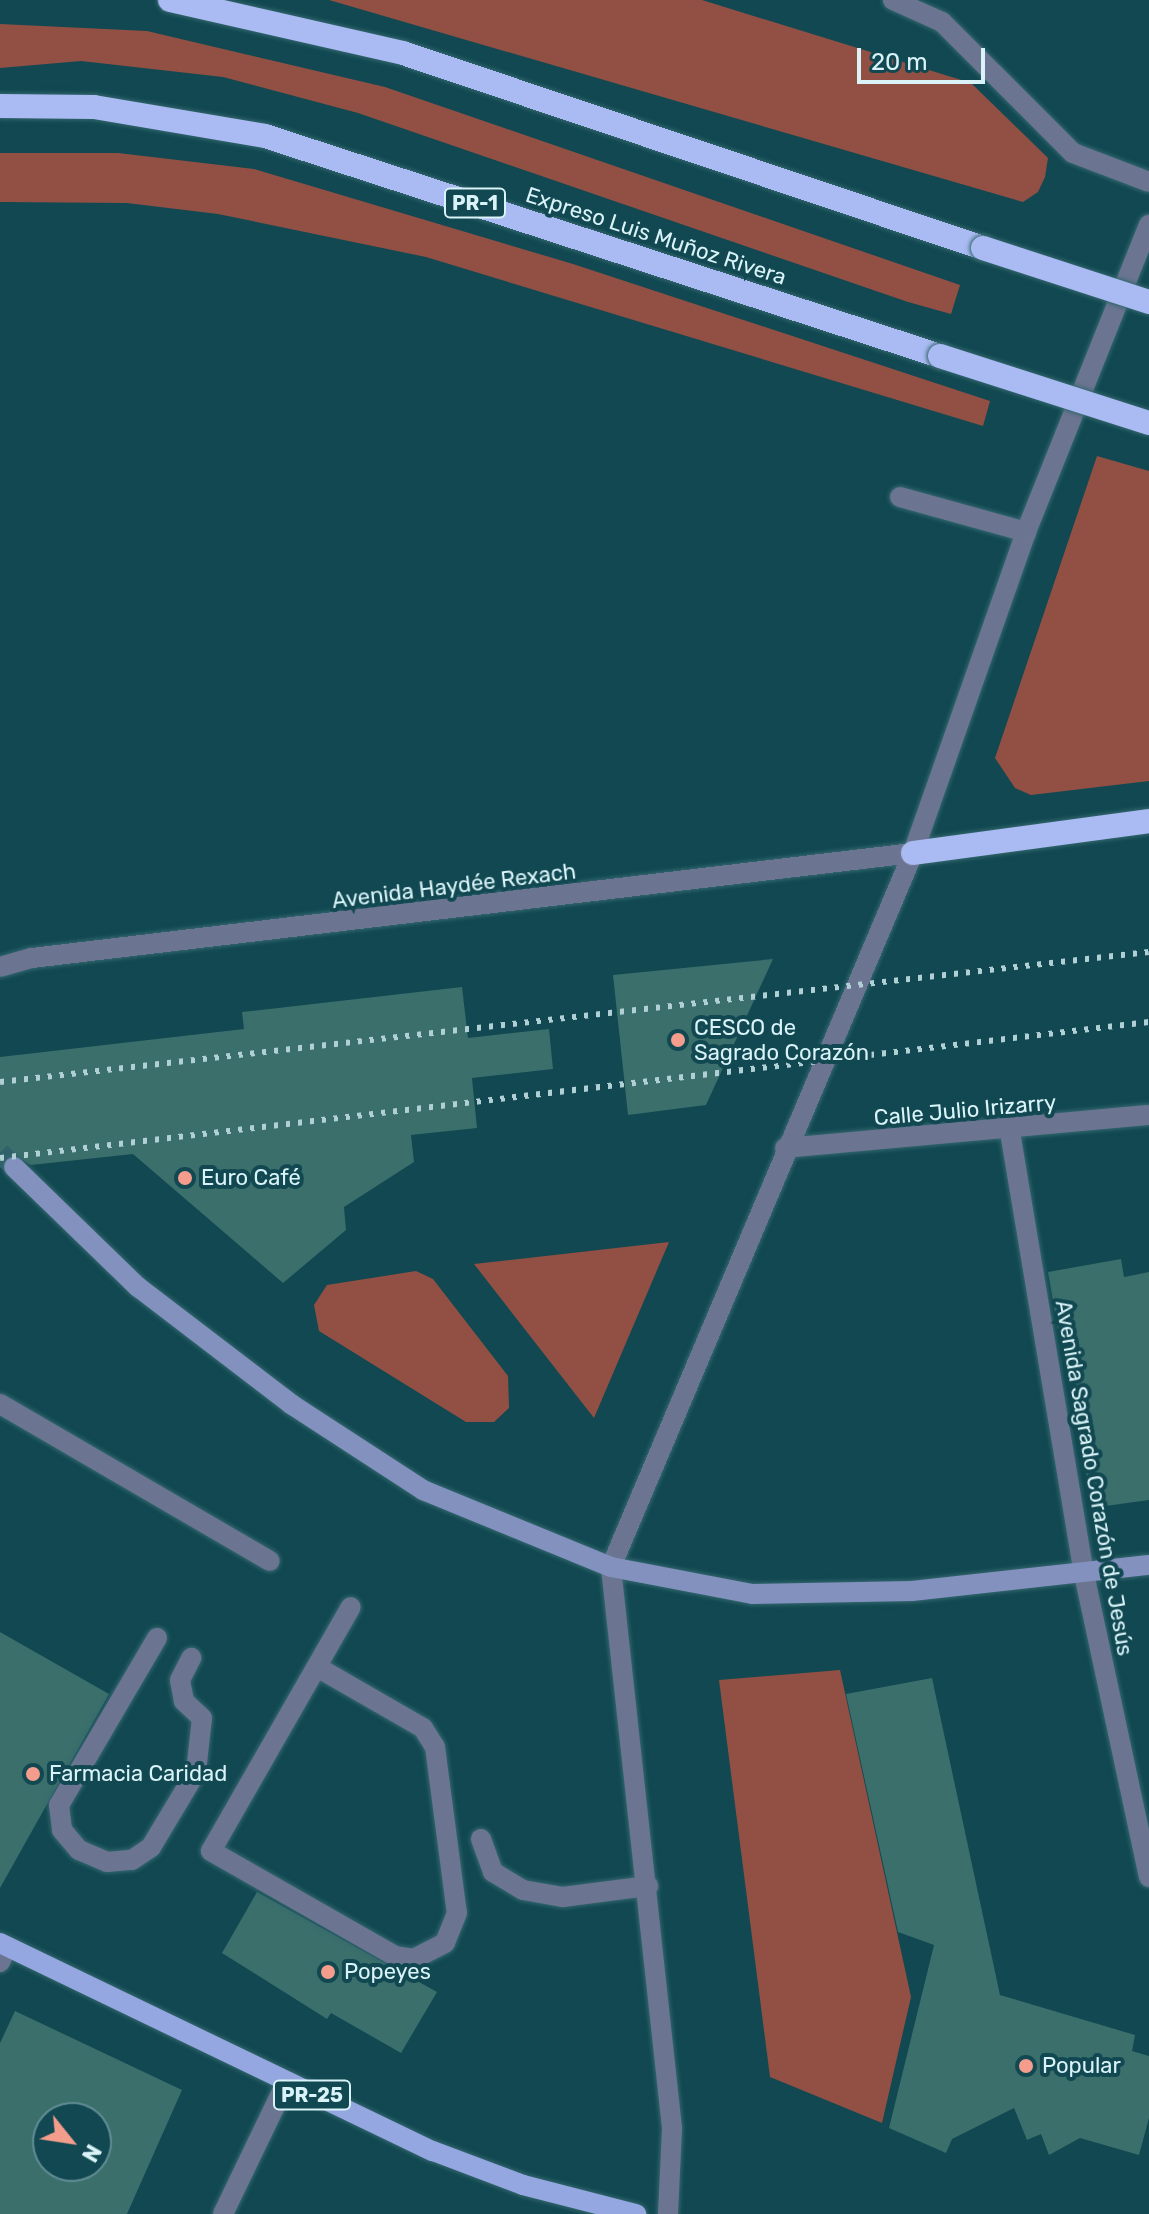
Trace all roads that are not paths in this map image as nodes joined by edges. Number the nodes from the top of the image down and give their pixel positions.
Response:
1 (170, 0) edge
2 (893, 0) edge
3 (0, 106) edge
4 (1149, 182) edge
5 (1149, 225) edge
6 (1149, 302) edge
7 (1149, 423) edge
8 (900, 497) dead end
9 (1026, 532) junction
10 (1149, 821) edge
11 (913, 853) junction
12 (0, 967) edge
13 (1149, 1115) edge
14 (1010, 1132) junction
15 (785, 1148) junction
16 (14, 1167) tunnel mouth
17 (0, 1404) edge
18 (270, 1561) dead end
19 (1149, 1565) edge
20 (611, 1567) junction
21 (1084, 1574) junction
22 (351, 1607) dead end
23 (157, 1638) dead end
24 (191, 1658) dead end
25 (317, 1667) junction
26 (481, 1839) dead end
27 (1149, 1877) edge
28 (648, 1886) junction
29 (2, 1951) edge
30 (286, 2083) junction
31 (223, 2214) edge
32 (636, 2214) edge
33 (668, 2214) edge

1 - 6 highway, bridge
2 - 4 street
3 - 7 highway, Expreso Luis Muñoz Rivera / PR-1, bridge
5 - 9 street
8 - 9 street
9 - 11 street
10 - 11 highway
11 - 12 street, Avenida Haydée Rexach
11 - 15 street
13 - 14 street, Calle Julio Irizarry
14 - 15 street, Calle Julio Irizarry
14 - 21 street, Avenida Sagrado Corazón de Jesús
15 - 20 street
16 - 20 main road
17 - 18 street
19 - 21 main road
20 - 21 main road
20 - 28 street
21 - 27 street, Avenida Sagrado Corazón de Jesús
22 - 25 street
23 - 24 street
25 - 25 street
26 - 28 street
28 - 33 street
29 - 30 main road, PR-25
30 - 31 street
30 - 32 main road, PR-25

